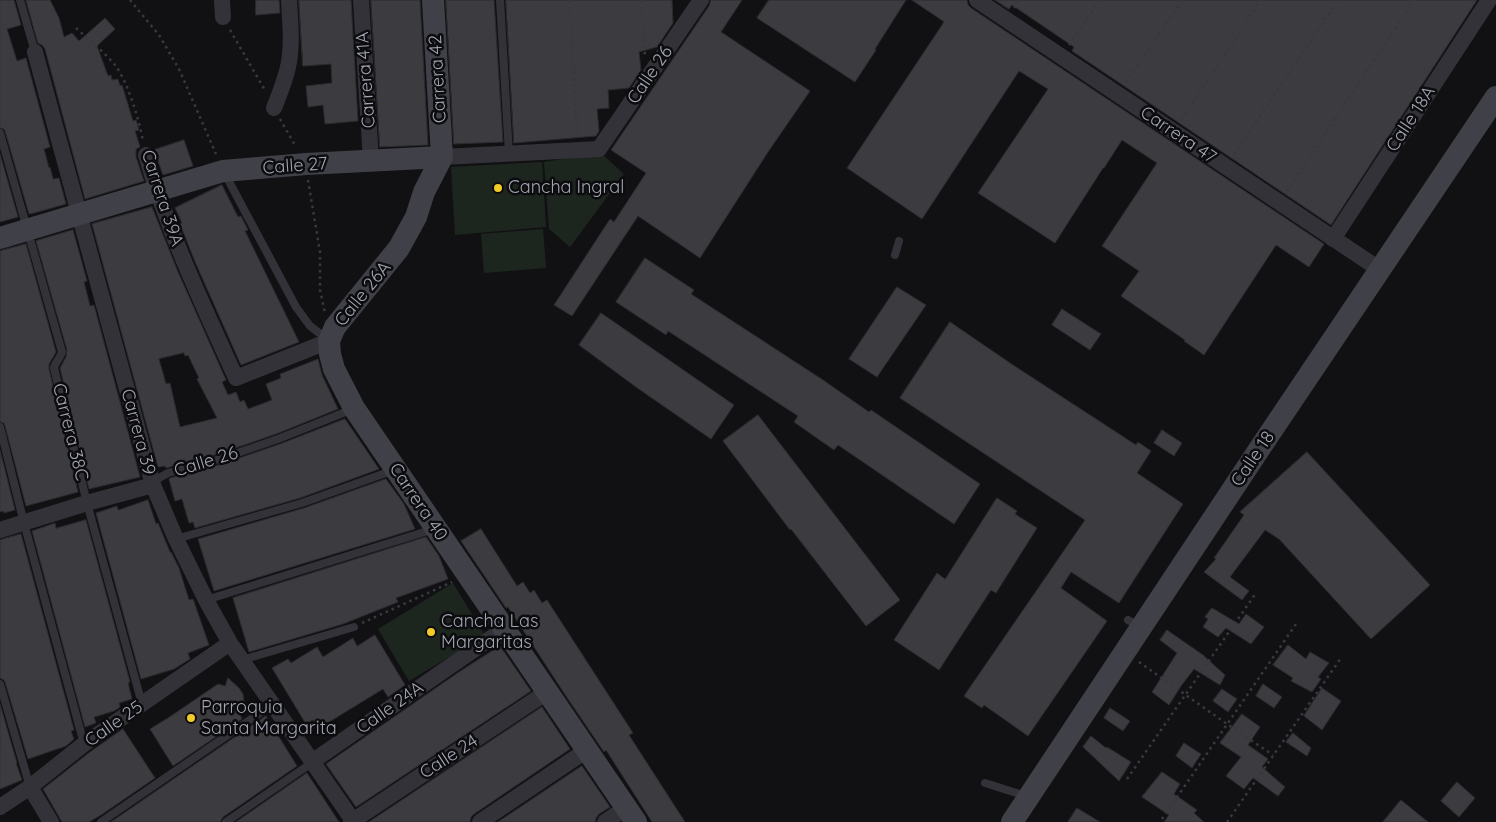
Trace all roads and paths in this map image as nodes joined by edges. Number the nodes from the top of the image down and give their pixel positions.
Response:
1 (20, 0) edge
2 (130, 0) edge
3 (222, 0) edge
4 (289, 0) edge
5 (361, 0) edge
6 (433, 0) edge
7 (500, 0) edge
8 (570, 0) edge
9 (642, 0) edge
10 (701, 0) edge
11 (976, 0) edge
12 (1100, 0) edge
13 (1182, 0) edge
14 (1261, 0) edge
15 (1338, 0) edge
16 (1414, 0) edge
17 (1489, 0) edge
18 (223, 18) joint
19 (76, 28) dead end
20 (35, 52) joint
21 (1061, 57) junction
22 (646, 82) junction
23 (1118, 94) junction
24 (1496, 97) edge
25 (274, 108) junction
26 (1173, 131) junction
27 (0, 134) edge
28 (599, 149) joint
29 (577, 151) junction
30 (509, 154) junction
31 (146, 155) joint
32 (442, 157) junction
33 (371, 161) junction
34 (306, 164) junction
35 (1226, 167) junction
36 (223, 172) junction
37 (156, 192) junction
38 (1279, 202) junction
39 (80, 216) junction
40 (27, 230) junction
41 (0, 238) edge
42 (1334, 239) junction
43 (899, 241) dead end
44 (895, 255) dead end
45 (1379, 269) junction
46 (328, 341) junction
47 (236, 378) joint
48 (354, 408) junction
49 (0, 427) edge
50 (396, 470) junction
51 (153, 485) junction
52 (87, 503) junction
53 (24, 522) junction
54 (436, 528) junction
55 (0, 530) edge
56 (176, 539) junction
57 (467, 575) junction
58 (1256, 593) dead end
59 (206, 600) junction
60 (1296, 624) dead end
61 (354, 627) joint
62 (504, 629) junction
63 (230, 643) junction
64 (1341, 658) dead end
65 (242, 660) junction
66 (1139, 662) dead end
67 (0, 684) edge
68 (547, 692) junction
69 (1185, 695) junction
70 (142, 704) junction
71 (273, 704) junction
72 (1227, 724) junction
73 (84, 744) junction
74 (587, 750) junction
75 (1273, 755) junction
76 (313, 762) junction
77 (1127, 779) dead end
78 (985, 783) dead end
79 (30, 786) junction
80 (1029, 797) junction
81 (0, 807) edge
82 (631, 815) edge
83 (1162, 819) dead end
84 (352, 821) edge
85 (51, 822) edge
86 (101, 822) edge
87 (226, 822) edge
88 (480, 822) edge
89 (605, 822) edge
90 (1012, 822) edge
91 (1227, 822) edge

1 - 20 lane, Carrera 39
2 - 36 path
3 - 18 street
4 - 25 street
5 - 33 street, Carrera 41A
6 - 32 street, Carrera 42
7 - 30 lane
8 - 29 path
9 - 22 path
10 - 22 street, Calle 26
11 - 21 street, Carrera 47
12 - 21 path
13 - 23 path
14 - 26 path
15 - 35 path
16 - 38 path
17 - 42 street, Calle 18A
18 - 25 path
19 - 31 path, Carrera 39A
20 - 39 street, Carrera 39
21 - 23 street, Carrera 47
22 - 28 street, Calle 26
23 - 26 street, Carrera 47
24 - 45 street, Calle 18
25 - 34 path
26 - 35 street, Carrera 47
27 - 40 lane, Carrera 38C
28 - 29 street, Calle 27
29 - 30 street, Calle 27
30 - 32 street, Calle 27
31 - 37 street, Carrera 39A
32 - 33 street, Calle 27
32 - 46 street, Calle 26A
33 - 34 street, Calle 27
34 - 36 street, Calle 27
34 - 46 path
35 - 38 street, Carrera 47
36 - 37 street, Calle 27
36 - 46 lane
37 - 39 street, Calle 27
37 - 47 street, Carrera 39A
38 - 42 street, Carrera 47
39 - 40 street, Calle 27
39 - 51 street, Carrera 39
40 - 41 street, Calle 27
40 - 52 lane, Carrera 38C
42 - 45 street, Carrera 47
43 - 44 lane
45 - 80 street, Calle 18
46 - 47 street, Calle 26A
46 - 48 street, Carrera 40
48 - 50 street, Carrera 40
48 - 51 lane, Calle 26
49 - 53 lane
50 - 54 street, Carrera 40
50 - 56 lane
51 - 52 street, Calle 26
51 - 56 street, Carrera 39
52 - 53 street, Calle 26
52 - 70 lane, Carrera 38C
53 - 55 street, Calle 26
53 - 73 lane
54 - 57 street, Carrera 40
54 - 59 lane
56 - 59 street, Carrera 39
57 - 61 path
57 - 62 street, Carrera 40
58 - 69 path
59 - 63 street, Carrera 39
60 - 72 path
61 - 65 lane
62 - 68 street, Carrera 40
62 - 76 street, Calle 24A
63 - 65 street, Carrera 39
63 - 70 street, Calle 25
64 - 75 path
65 - 71 street, Carrera 39
66 - 69 path
67 - 79 lane
68 - 74 street, Carrera 40
68 - 84 street, Calle 24
69 - 72 path
69 - 77 path
70 - 73 street, Calle 25
71 - 76 street, Carrera 39
71 - 86 lane
72 - 75 path
72 - 83 path
73 - 79 street, Calle 25
74 - 82 street, Carrera 40
74 - 88 street
75 - 91 path
76 - 84 street, Carrera 39
76 - 87 lane, Calle 24A
78 - 80 lane
79 - 81 street, Calle 25
79 - 85 street
80 - 90 street, Calle 18
82 - 89 street

